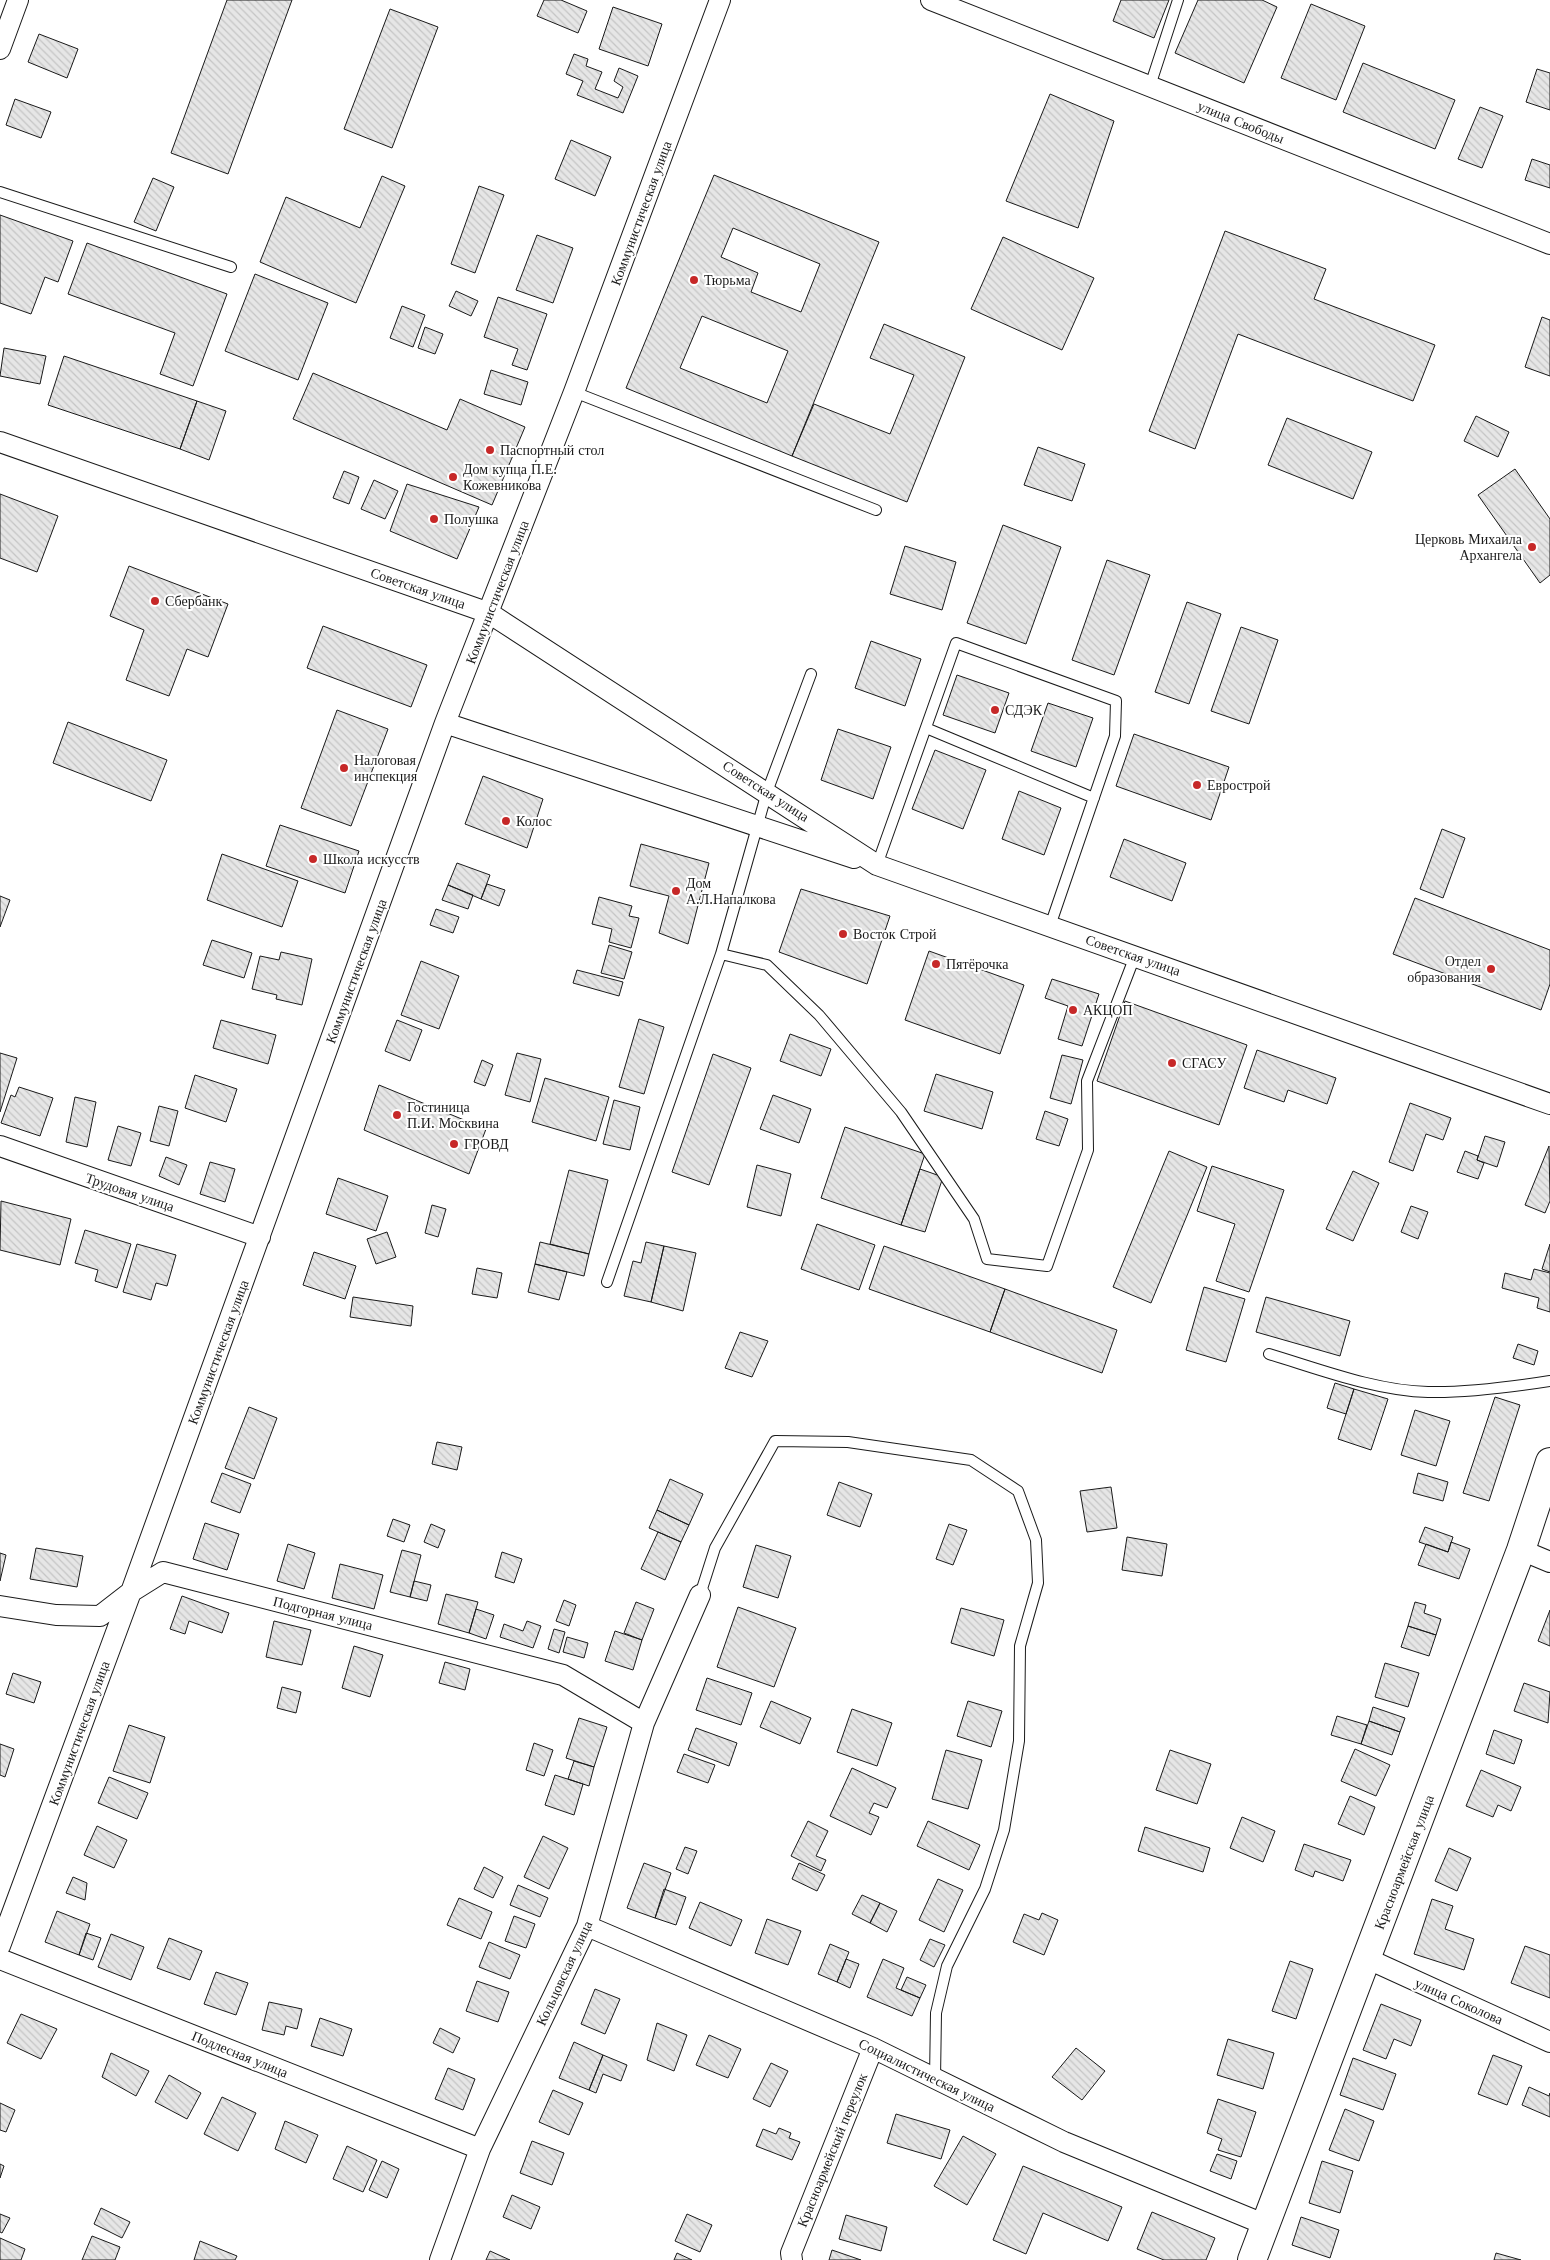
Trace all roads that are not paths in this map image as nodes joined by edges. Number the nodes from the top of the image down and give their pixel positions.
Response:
1 (18, 0) edge
2 (720, 0) edge
3 (931, 0) edge
4 (1178, 0) edge
5 (0, 49) edge
6 (1150, 86) junction
7 (0, 192) edge
8 (1550, 244) edge
9 (231, 267) dead end
10 (574, 392) junction
11 (0, 442) edge
12 (876, 510) dead end
13 (489, 613) junction
14 (811, 674) dead end
15 (445, 723) junction
16 (926, 728) junction
17 (767, 792) junction
18 (1094, 798) junction
19 (757, 827) junction
20 (877, 865) junction
21 (1050, 926) junction
22 (721, 954) junction
23 (1135, 956) junction
24 (1550, 1104) edge
25 (0, 1146) edge
26 (260, 1237) junction
27 (608, 1282) dead end
28 (1269, 1354) dead end
29 (1550, 1381) edge
30 (1550, 1462) edge
31 (1521, 1550) junction
32 (1550, 1562) edge
33 (131, 1592) junction
34 (700, 1595) joint
35 (0, 1606) edge
36 (644, 1723) junction
37 (587, 1926) junction
38 (0, 1946) edge
39 (0, 1959) edge
40 (1368, 1959) junction
41 (1550, 2042) edge
42 (873, 2048) junction
43 (935, 2079) junction
44 (480, 2149) junction
45 (1266, 2225) junction
46 (788, 2258) edge
47 (440, 2260) edge
48 (1252, 2260) edge

1 - 5 street
2 - 10 street, Коммунистическая улица
3 - 6 street, улица Свободы
4 - 6 lane
6 - 8 street, улица Свободы
7 - 9 lane
10 - 12 lane
10 - 13 street, Коммунистическая улица
11 - 13 street, Советская улица
13 - 15 street, Коммунистическая улица
13 - 17 street, Советская улица
14 - 17 lane
15 - 19 street
15 - 26 street, Коммунистическая улица
16 - 18 lane
16 - 18 lane
16 - 20 lane
17 - 19 lane
17 - 20 street, Советская улица
18 - 21 lane
19 - 20 street
19 - 22 lane
20 - 21 street, Советская улица
21 - 23 street, Советская улица
22 - 23 lane
22 - 27 lane
23 - 24 street, Советская улица
25 - 26 street, Трудовая улица
26 - 33 street, Коммунистическая улица
28 - 29 lane
30 - 31 main road, Красноармейская улица
31 - 32 street
31 - 40 main road, Красноармейская улица
33 - 35 street, Подгорная улица
33 - 36 street, Подгорная улица
33 - 38 street, Коммунистическая улица
34 - 36 street, Кольцовская улица
34 - 43 lane
36 - 37 street, Кольцовская улица
37 - 42 street, Социалистическая улица
37 - 44 street, Кольцовская улица
39 - 44 street, Подлесная улица
40 - 41 street, улица Соколова
40 - 45 main road, Красноармейская улица
42 - 43 street, Социалистическая улица
42 - 46 street, Красноармейский переулок
43 - 45 street, Социалистическая улица
44 - 47 street, Кольцовская улица
45 - 48 main road, Красноармейская улица

